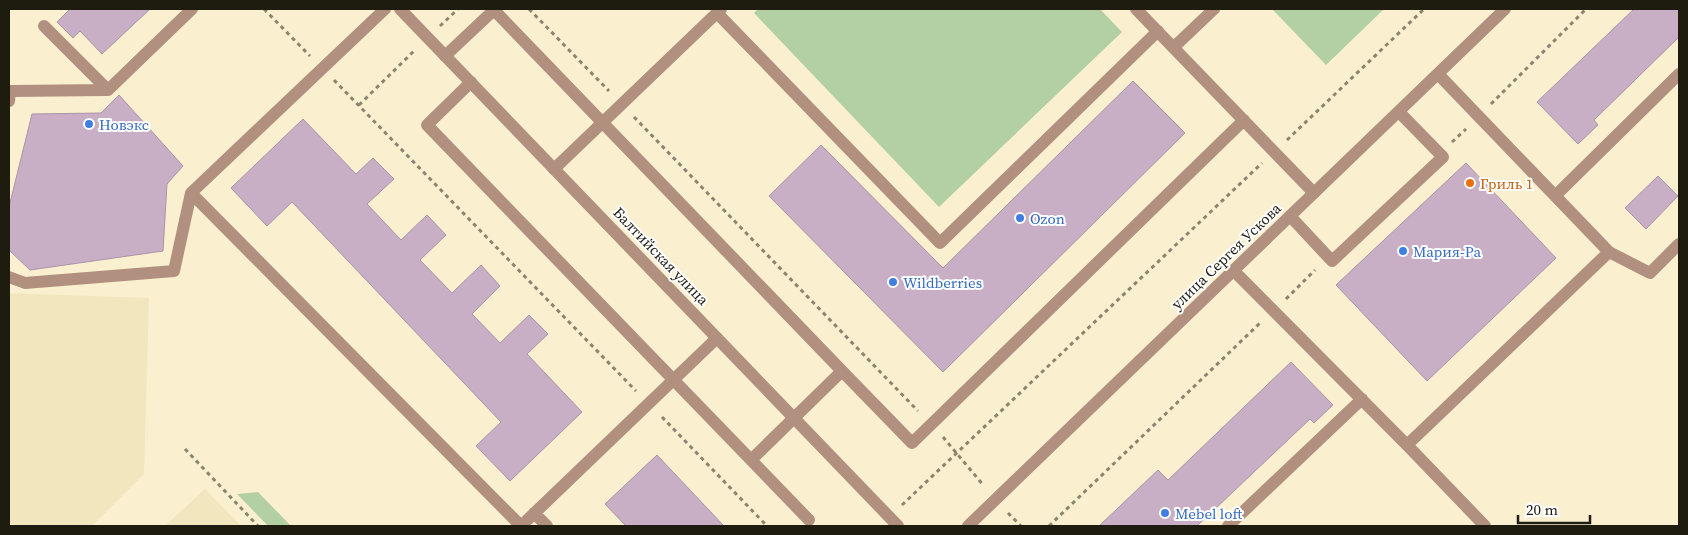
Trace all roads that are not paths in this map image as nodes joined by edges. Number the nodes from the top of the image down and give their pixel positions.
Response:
1 (192, 9) edge
2 (385, 9) edge
3 (400, 9) edge
4 (494, 9) edge
5 (1136, 9) edge
6 (1214, 9) edge
7 (1505, 9) edge
8 (719, 11) edge
9 (44, 26) dead end
10 (1158, 31) junction
11 (1174, 47) junction
12 (445, 56) junction
13 (1438, 74) junction
14 (1679, 74) edge
15 (471, 82) junction
16 (108, 90) junction
17 (9, 101) edge
18 (1400, 112) junction
19 (1244, 120) junction
20 (602, 122) junction
21 (554, 168) junction
22 (191, 193) junction
23 (1314, 193) junction
24 (1555, 196) junction
25 (1290, 216) junction
26 (1679, 244) edge
27 (1608, 252) junction
28 (1234, 271) junction
29 (9, 277) edge
30 (717, 338) junction
31 (842, 371) junction
32 (673, 380) junction
33 (1362, 399) junction
34 (794, 418) junction
35 (1407, 445) junction
36 (750, 460) junction
37 (534, 513) junction
38 (809, 520) dead end
39 (894, 522) edge
40 (547, 526) edge
41 (968, 526) edge
42 (1228, 526) edge
43 (1485, 526) edge

1 - 16 street
2 - 22 street
3 - 12 street, Балтийская улица
4 - 12 street
4 - 20 street
5 - 10 street
6 - 11 street
7 - 13 street, улица Сергея Ускова
8 - 10 street
8 - 20 street
9 - 16 street
10 - 11 street
11 - 19 street
12 - 15 street, Балтийская улица
13 - 18 street, улица Сергея Ускова
13 - 24 street
14 - 24 street
15 - 21 street, Балтийская улица
15 - 32 street
16 - 17 street
18 - 23 street, улица Сергея Ускова
18 - 25 street
19 - 23 street
19 - 31 street
20 - 21 street
20 - 31 street
21 - 30 street, Балтийская улица
22 - 29 street
22 - 37 street
23 - 25 street, улица Сергея Ускова
24 - 27 street
25 - 28 street, улица Сергея Ускова
26 - 27 street
27 - 35 street
28 - 33 street
28 - 41 street, улица Сергея Ускова
30 - 32 street
30 - 34 street, Балтийская улица
31 - 34 street
32 - 36 street
32 - 37 street
33 - 35 street
33 - 42 street
34 - 36 street
34 - 39 street, Балтийская улица
35 - 43 street
36 - 38 street
37 - 40 street

